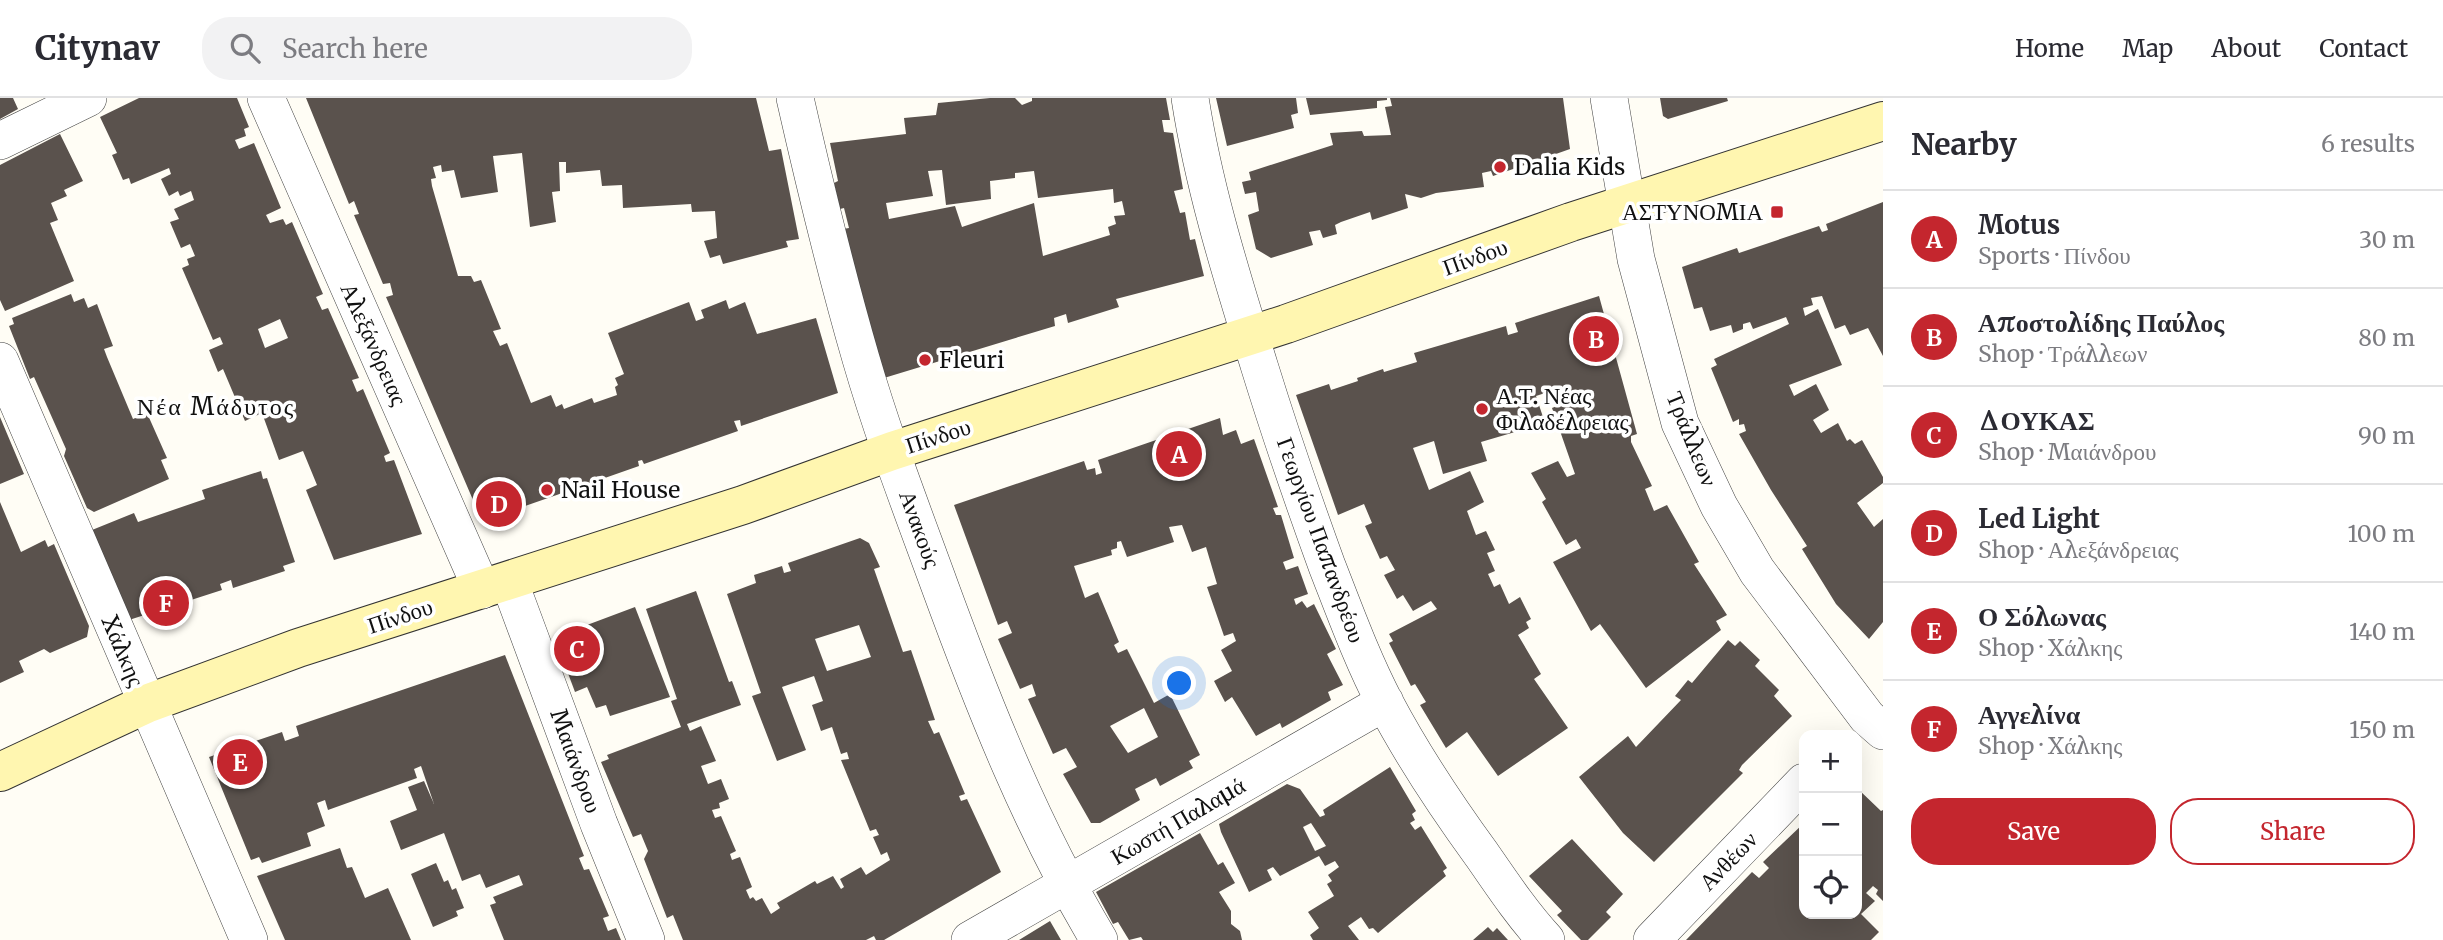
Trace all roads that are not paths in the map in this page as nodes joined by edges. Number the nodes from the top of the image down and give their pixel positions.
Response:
1 (88, 98) edge
2 (267, 98) edge
3 (795, 98) edge
4 (1190, 98) edge
5 (1609, 98) edge
6 (1883, 121) edge
7 (0, 141) edge
8 (1625, 204) junction
9 (1250, 336) junction
10 (0, 361) edge
11 (892, 451) junction
12 (495, 586) junction
13 (1385, 702) junction
14 (146, 704) junction
15 (1871, 721) edge
16 (0, 772) edge
17 (1799, 787) edge
18 (1066, 885) junction
19 (248, 940) edge
20 (646, 940) edge
21 (970, 940) edge
22 (1099, 940) edge
23 (1546, 940) edge
24 (1652, 940) edge

1 - 7 street
2 - 12 street, Αλεξάνδρειας
3 - 11 street, Ανακούς
4 - 9 street, Γεωργίου Παπανδρέου
5 - 8 street, Τράλλεων
6 - 8 main road, Πίνδου
8 - 9 main road, Πίνδου
8 - 15 street, Τράλλεων
9 - 11 main road, Πίνδου
9 - 13 street, Γεωργίου Παπανδρέου
10 - 14 street, Χάλκης
11 - 12 main road, Πίνδου
11 - 18 street, Ανακούς
12 - 14 main road, Πίνδου
12 - 20 street, Μαιάνδρου
13 - 18 street, Κωστή Παλαμά
13 - 23 street, Γεωργίου Παπανδρέου
14 - 16 main road, Πίνδου
14 - 19 street, Χάλκης
17 - 24 street, Ανθέων
18 - 21 street, Κωστή Παλαμά
18 - 22 street, Ανακούς

